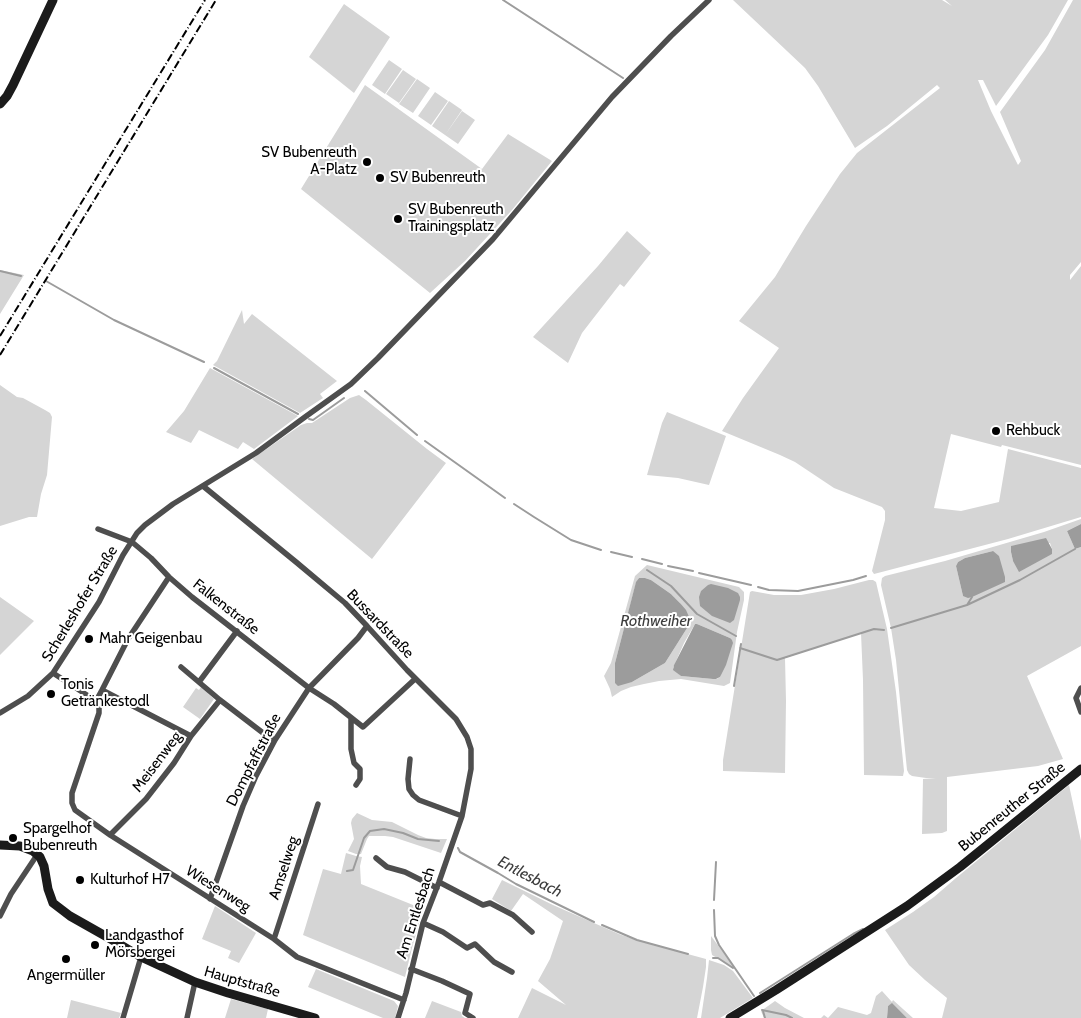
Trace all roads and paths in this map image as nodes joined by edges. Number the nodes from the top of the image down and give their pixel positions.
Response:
1 (53, 0) edge
2 (709, 0) edge
3 (0, 104) edge
4 (203, 486) junction
5 (98, 529) dead end
6 (132, 542) junction
7 (169, 576) junction
8 (368, 626) junction
9 (236, 631) junction
10 (181, 667) dead end
11 (53, 673) junction
12 (415, 678) junction
13 (199, 682) junction
14 (309, 688) junction
15 (1081, 688) edge
16 (102, 690) junction
17 (220, 700) junction
18 (96, 701) junction
19 (1081, 712) edge
20 (0, 713) edge
21 (351, 719) junction
22 (191, 736) junction
23 (275, 740) junction
24 (410, 759) dead end
25 (363, 762) dead end
26 (354, 763) junction
27 (1081, 769) edge
28 (356, 785) dead end
29 (318, 804) dead end
30 (462, 816) junction
31 (110, 835) junction
32 (0, 845) edge
33 (37, 855) junction
34 (376, 858) dead end
35 (438, 885) junction
36 (210, 899) junction
37 (0, 916) edge
38 (423, 923) junction
39 (532, 932) dead end
40 (274, 939) junction
41 (141, 957) junction
42 (411, 969) junction
43 (512, 972) dead end
44 (194, 982) junction
45 (404, 1000) junction
46 (123, 1018) edge
47 (187, 1018) edge
48 (315, 1018) edge
49 (398, 1018) edge
50 (473, 1018) edge
51 (730, 1018) edge

1 - 3 street
2 - 4 street, Scherleshofer Straße
4 - 6 street, Scherleshofer Straße
4 - 8 street, Bussardstraße
5 - 6 street, Scherleshofer Straße
6 - 7 street, Falkenstraße
6 - 11 street, Scherleshofer Straße
7 - 9 street, Falkenstraße
7 - 16 street, Wiesenweg
8 - 12 street, Bussardstraße
8 - 14 street, Dompfaffstraße
9 - 13 street
9 - 14 street, Falkenstraße
10 - 13 street
11 - 18 street
11 - 20 street, Scherleshofer Straße
12 - 21 street
12 - 30 street, Bussardstraße
13 - 17 street
14 - 21 street, Falkenstraße
14 - 23 street, Dompfaffstraße
15 - 19 street
16 - 18 street, Wiesenweg
16 - 22 street
17 - 22 street, Meisenweg
17 - 23 street
18 - 31 street, Wiesenweg
21 - 26 street
22 - 31 street, Meisenweg
23 - 36 street, Dompfaffstraße
24 - 30 street
25 - 26 street
26 - 28 street
27 - 51 street, Bubenreuther Straße
29 - 40 street, Amselweg
30 - 35 street, Am Entlesbach
31 - 36 street, Wiesenweg
32 - 33 street
33 - 37 street
33 - 41 street, Hauptstraße
34 - 35 street
35 - 38 street, Am Entlesbach
35 - 39 street
36 - 40 street, Wiesenweg
38 - 42 street, Am Entlesbach
38 - 43 street
40 - 45 street, Wiesenweg
41 - 44 street, Hauptstraße
41 - 46 street
42 - 45 street, Am Entlesbach
42 - 50 street
44 - 47 street
44 - 48 street, Hauptstraße
45 - 49 street, Am Entlesbach

